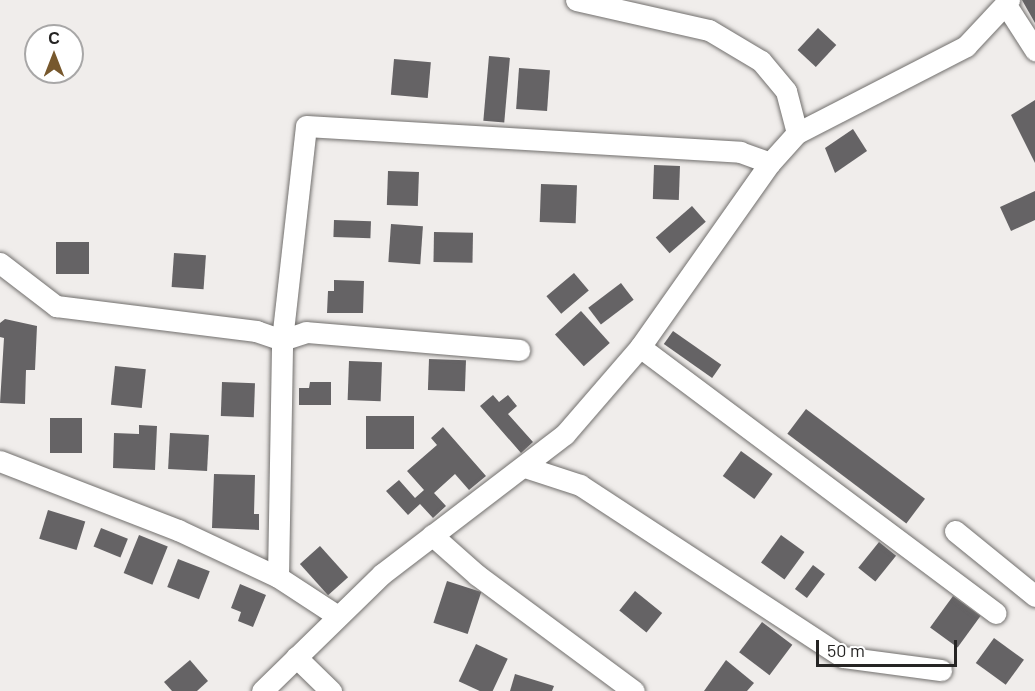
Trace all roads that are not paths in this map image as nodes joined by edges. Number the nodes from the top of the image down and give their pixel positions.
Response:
1 (576, 0) edge
2 (1007, 2) edge
3 (1035, 50) edge
4 (797, 133) junction
5 (770, 163) junction
6 (0, 263) edge
7 (282, 340) junction
8 (640, 347) junction
9 (519, 350) dead end
10 (0, 461) edge
11 (525, 467) junction
12 (955, 531) dead end
13 (432, 535) junction
14 (278, 578) junction
15 (1035, 596) edge
16 (996, 613) dead end
17 (336, 615) junction
18 (296, 657) junction
19 (941, 670) dead end
20 (262, 691) edge
21 (331, 691) edge
22 (634, 691) edge

1 - 4 street
2 - 3 street
2 - 4 street
4 - 5 street
5 - 7 street
5 - 8 street
6 - 7 street
7 - 9 street
7 - 14 street
8 - 11 street
8 - 16 street
10 - 14 street
11 - 13 street
11 - 19 street
12 - 15 street
13 - 17 street
13 - 22 street
14 - 17 street
17 - 18 street
18 - 20 street
18 - 21 street

